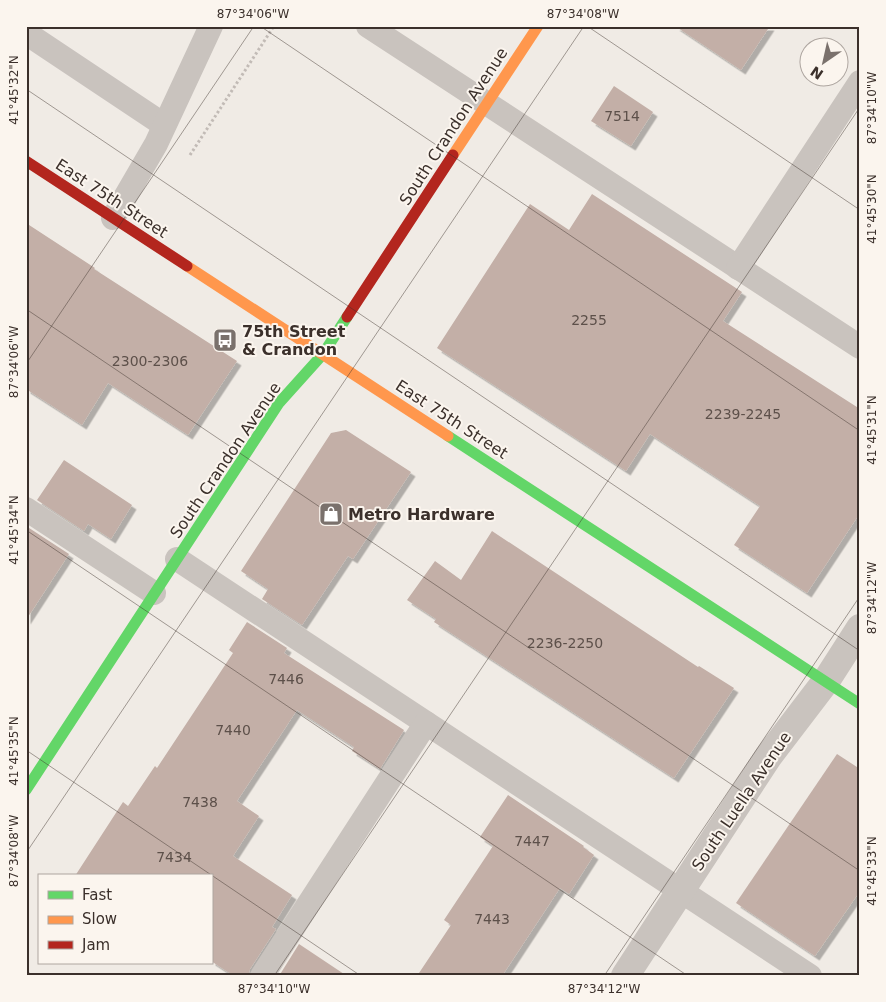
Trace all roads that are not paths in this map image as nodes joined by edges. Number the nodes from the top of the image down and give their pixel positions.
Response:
1 (212, 26) edge
2 (368, 26) edge
3 (538, 26) edge
4 (26, 33) edge
5 (860, 82) edge
6 (487, 104) junction
7 (164, 125) junction
8 (26, 161) edge
9 (113, 218) junction
10 (738, 268) junction
11 (860, 348) edge
12 (323, 354) junction
13 (26, 509) edge
14 (177, 559) junction
15 (154, 594) junction
16 (860, 628) edge
17 (826, 681) junction
18 (860, 704) edge
19 (426, 722) junction
20 (26, 790) edge
21 (681, 891) junction
22 (262, 976) edge
23 (625, 976) edge
24 (810, 976) edge

1 - 7 lane
2 - 6 lane
3 - 6 main road, South Crandon Avenue
4 - 7 lane
5 - 10 lane
6 - 10 lane
6 - 12 main road, South Crandon Avenue
7 - 9 lane
8 - 9 main road, East 75th Street
9 - 12 main road, East 75th Street
10 - 11 lane
12 - 14 main road, South Crandon Avenue
12 - 17 main road, East 75th Street
13 - 15 lane
14 - 15 main road, South Crandon Avenue
14 - 19 lane
15 - 20 main road, South Crandon Avenue
16 - 17 street, South Luella Avenue
17 - 18 main road, East 75th Street
17 - 21 street, South Luella Avenue
19 - 21 lane
19 - 22 lane
21 - 23 street, South Luella Avenue
21 - 24 lane

